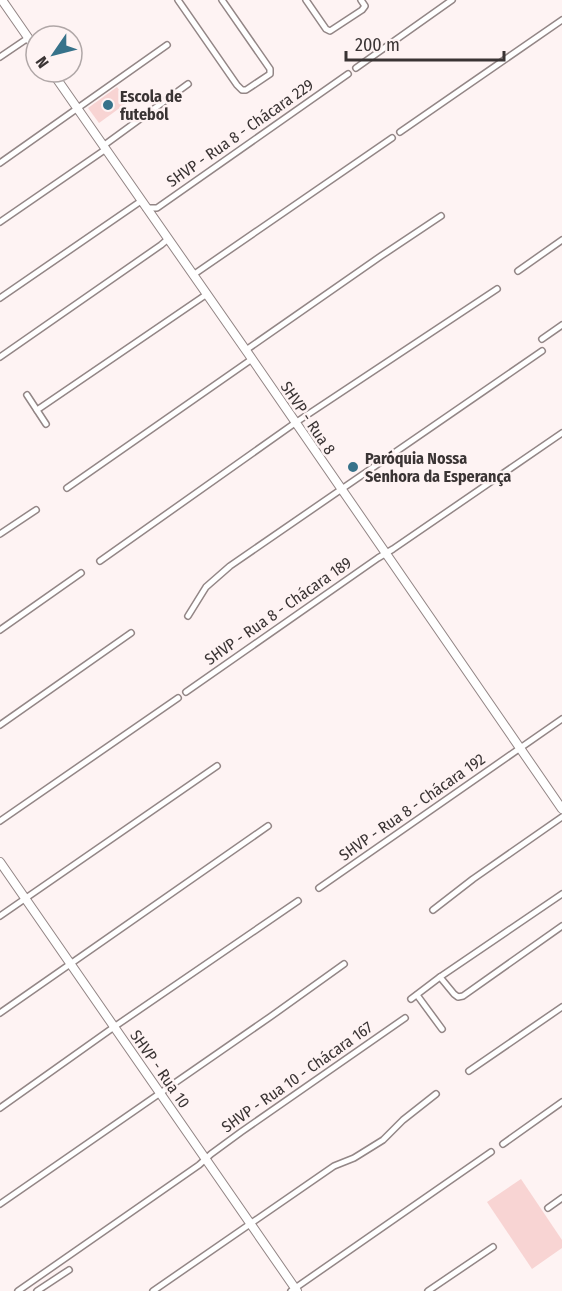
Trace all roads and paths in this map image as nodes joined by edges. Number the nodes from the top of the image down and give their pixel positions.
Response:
1 (2, 0) edge
2 (178, 0) edge
3 (222, 0) edge
4 (306, 0) edge
5 (361, 0) edge
6 (452, 0) edge
7 (562, 20) edge
8 (24, 32) edge
9 (24, 41) edge
10 (167, 45) dead end
11 (0, 57) edge
12 (356, 68) dead end
13 (348, 74) dead end
14 (60, 84) edge
15 (188, 84) dead end
16 (78, 109) junction
17 (400, 132) dead end
18 (392, 138) dead end
19 (104, 147) junction
20 (0, 163) edge
21 (143, 204) junction
22 (441, 216) dead end
23 (0, 222) edge
24 (168, 239) junction
25 (562, 240) edge
26 (518, 271) dead end
27 (193, 275) junction
28 (497, 289) dead end
29 (207, 294) junction
30 (0, 298) edge
31 (562, 325) edge
32 (542, 339) dead end
33 (246, 350) junction
34 (542, 351) dead end
35 (0, 357) edge
36 (252, 359) junction
37 (27, 395) dead end
38 (37, 410) junction
39 (296, 423) junction
40 (46, 424) dead end
41 (562, 432) edge
42 (67, 488) dead end
43 (341, 490) junction
44 (36, 510) dead end
45 (0, 534) edge
46 (386, 553) junction
47 (100, 561) dead end
48 (81, 573) dead end
49 (188, 616) dead end
50 (0, 630) edge
51 (131, 633) dead end
52 (186, 692) dead end
53 (177, 698) dead end
54 (562, 719) edge
55 (0, 725) edge
56 (520, 748) junction
57 (217, 766) dead end
58 (562, 809) edge
59 (562, 818) edge
60 (0, 821) edge
61 (268, 826) dead end
62 (0, 862) edge
63 (319, 888) dead end
64 (562, 894) edge
65 (25, 898) junction
66 (298, 902) dead end
67 (433, 910) dead end
68 (0, 916) edge
69 (562, 926) edge
70 (70, 964) junction
71 (344, 964) dead end
72 (440, 977) junction
73 (417, 995) junction
74 (411, 999) dead end
75 (562, 1007) edge
76 (0, 1013) edge
77 (405, 1018) dead end
78 (114, 1027) junction
79 (442, 1029) dead end
80 (469, 1071) dead end
81 (160, 1094) junction
82 (436, 1094) dead end
83 (562, 1102) edge
84 (0, 1108) edge
85 (503, 1144) dead end
86 (491, 1152) dead end
87 (206, 1159) junction
88 (562, 1198) edge
89 (0, 1204) edge
90 (548, 1208) dead end
91 (250, 1223) junction
92 (493, 1247) dead end
93 (57, 1264) junction
94 (69, 1270) dead end
95 (63, 1274) junction
96 (294, 1290) edge
97 (18, 1291) edge
98 (37, 1291) edge
99 (153, 1291) edge
100 (428, 1291) edge

1 - 8 street
2 - 3 street
4 - 5 street
6 - 12 street
7 - 17 street
9 - 11 street
10 - 16 street
13 - 21 street, SHVP - Rua 8 - Chácara 229
14 - 16 street, SHVP - Rua 8
15 - 19 street
16 - 19 street, SHVP - Rua 8
16 - 20 street
18 - 27 street
19 - 21 street, SHVP - Rua 8
19 - 23 street
21 - 24 street, SHVP - Rua 8
21 - 30 street, SHVP - Rua 8 - Chácara 229
22 - 33 street
24 - 27 street, SHVP - Rua 8
24 - 35 street
25 - 26 street
27 - 29 street, SHVP - Rua 8
28 - 39 street
29 - 33 street, SHVP - Rua 8
29 - 38 street
31 - 32 street
33 - 36 street, SHVP - Rua 8
34 - 43 street
36 - 39 street, SHVP - Rua 8
36 - 42 street
37 - 38 street
38 - 40 street
39 - 43 street, SHVP - Rua 8
39 - 47 street
41 - 46 street, SHVP - Rua 8 - Chácara 189
43 - 46 street, SHVP - Rua 8
43 - 49 street
44 - 45 street
46 - 52 street, SHVP - Rua 8 - Chácara 189
46 - 56 street, SHVP - Rua 8
48 - 50 street
51 - 55 street
53 - 60 street
54 - 56 street, SHVP - Rua 8 - Chácara 192
56 - 58 street, SHVP - Rua 8
56 - 63 street, SHVP - Rua 8 - Chácara 192
57 - 65 street
59 - 67 street
61 - 70 street
62 - 65 street, SHVP - Rua 10
64 - 72 street
65 - 68 street
65 - 70 street, SHVP - Rua 10
66 - 78 street
69 - 72 street
70 - 76 street
70 - 78 street, SHVP - Rua 10
71 - 81 street
72 - 73 street
73 - 74 street
73 - 79 street
75 - 80 street
77 - 87 street, SHVP - Rua 10 - Chácara 167
78 - 81 street, SHVP - Rua 10
78 - 84 street
81 - 87 street, SHVP - Rua 10
81 - 89 street
82 - 91 street
83 - 85 street
86 - 96 street
87 - 91 street, SHVP - Rua 10
87 - 93 street, SHVP - Rua 10 - Chácara 167
88 - 90 street
91 - 96 street, SHVP - Rua 10
91 - 99 street
92 - 100 street
93 - 95 street
93 - 97 street, SHVP - Rua 10 - Chácara 167
94 - 95 street
95 - 98 street

